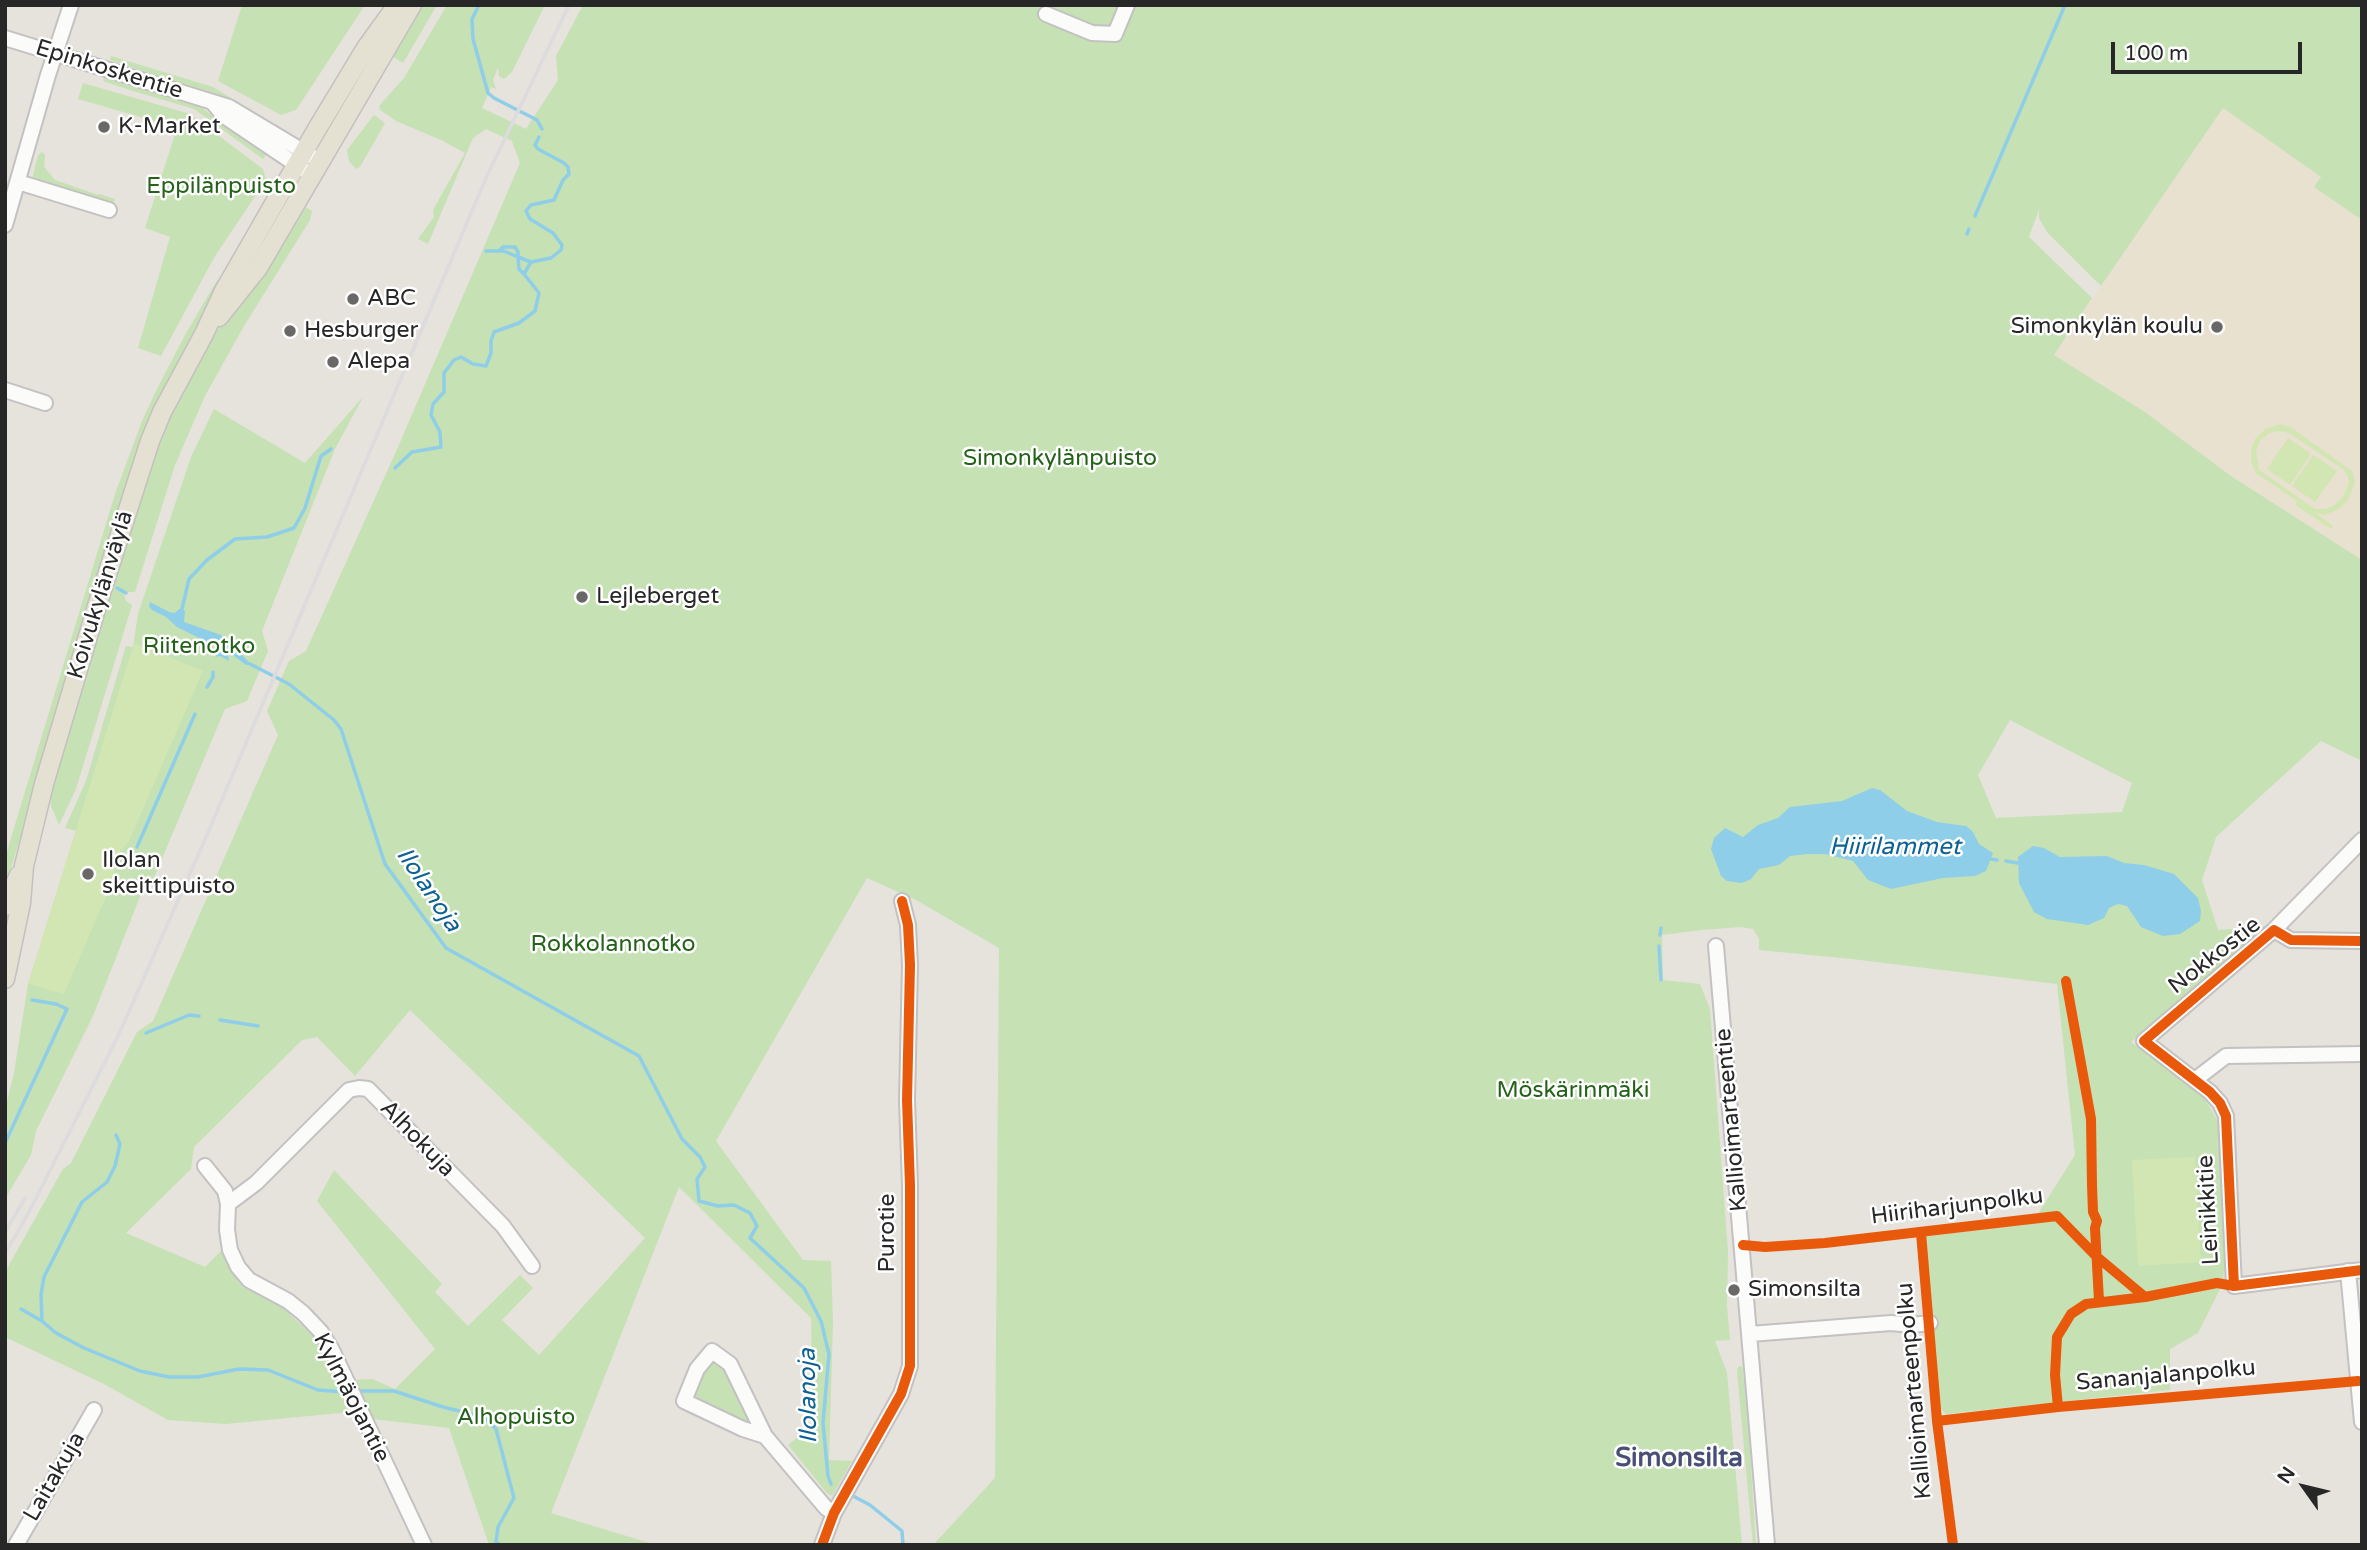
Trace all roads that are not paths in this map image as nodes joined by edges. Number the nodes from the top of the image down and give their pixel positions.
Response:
1 (71, 5) edge
2 (397, 5) edge
3 (412, 5) edge
4 (1127, 5) edge
5 (1046, 14) dead end
6 (5, 38) edge
7 (55, 54) junction
8 (301, 158) junction
9 (317, 169) junction
10 (19, 182) junction
11 (109, 210) dead end
12 (5, 225) edge
13 (204, 334) junction
14 (5, 390) edge
15 (45, 403) dead end
16 (2362, 840) edge
17 (24, 866) junction
18 (902, 901) dead end
19 (5, 906) edge
20 (2274, 930) junction
21 (2362, 941) edge
22 (1716, 946) dead end
23 (5, 979) edge
24 (2144, 1041) joint
25 (2362, 1054) edge
26 (2196, 1079) junction
27 (205, 1166) dead end
28 (228, 1204) junction
29 (532, 1266) dead end
30 (2355, 1270) edge
31 (1930, 1323) dead end
32 (1750, 1334) junction
33 (94, 1410) dead end
34 (2362, 1422) edge
35 (765, 1436) junction
36 (834, 1513) junction
37 (16, 1545) edge
38 (424, 1545) edge
39 (822, 1545) edge
40 (1767, 1545) edge

1 - 7 street
2 - 8 main road, Koivukylänväylä
3 - 9 main road, Koivukylänväylä
4 - 5 street
6 - 7 street, Epinkoskentie
7 - 8 street, Epinkoskentie
7 - 10 street
8 - 9 street, Epinkoskentie
8 - 13 main road, Koivukylänväylä
9 - 13 main road, Koivukylänväylä
10 - 11 street
10 - 12 street
13 - 17 main road, Koivukylänväylä
14 - 15 street
16 - 20 street
17 - 19 main road, Koivukylänväylä
17 - 23 main road, Koivukylänväylä
18 - 36 street, Purotie
20 - 21 street, Nokkostie
20 - 24 street, Nokkostie
22 - 32 street, Kallioimarteentie
24 - 26 street, Leinikkitie
25 - 26 street
26 - 30 street, Leinikkitie
27 - 28 street, Kylmäojantie
28 - 29 street, Alhokuja
28 - 38 street, Kylmäojantie
30 - 34 street
31 - 32 street
32 - 40 street, Kallioimarteentie
33 - 37 street, Laitakuja
35 - 35 street
35 - 36 street
36 - 39 street, Purotie

